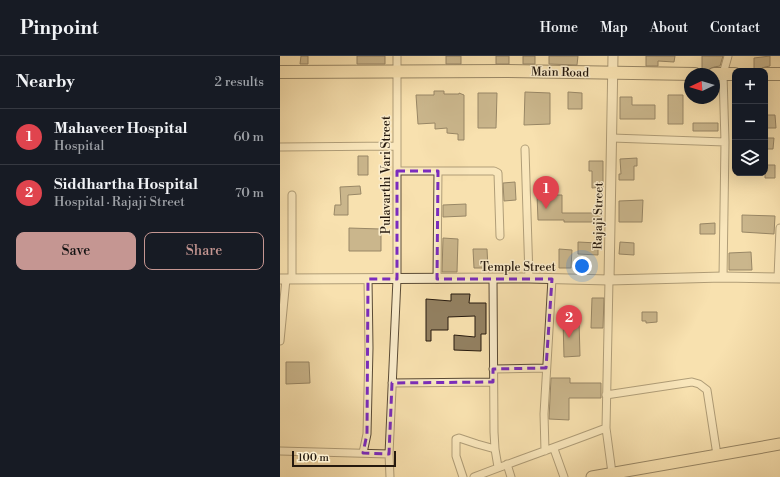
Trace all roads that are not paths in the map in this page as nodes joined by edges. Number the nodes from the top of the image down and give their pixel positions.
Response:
1 (397, 56) edge
2 (613, 56) edge
3 (728, 56) edge
4 (280, 72) edge
5 (397, 72) junction
6 (613, 73) junction
7 (684, 74) edge
8 (724, 74) edge
9 (768, 74) edge
10 (780, 74) edge
11 (612, 138) junction
12 (725, 142) junction
13 (397, 146) junction
14 (280, 147) edge
15 (525, 149) dead end
16 (397, 171) junction
17 (438, 171) junction
18 (292, 196) dead end
19 (780, 228) edge
20 (500, 236) dead end
21 (723, 277) junction
22 (529, 278) junction
23 (779, 278) edge
24 (286, 279) edge
25 (368, 279) junction
26 (397, 279) junction
27 (437, 279) junction
28 (492, 279) junction
29 (552, 279) junction
30 (609, 280) junction
31 (280, 341) edge
32 (546, 368) junction
33 (493, 369) junction
34 (493, 382) junction
35 (392, 383) junction
36 (606, 395) junction
37 (606, 428) junction
38 (780, 444) edge
39 (495, 449) junction
40 (554, 449) junction
41 (280, 451) edge
42 (545, 451) junction
43 (363, 453) junction
44 (389, 454) junction
45 (717, 455) junction
46 (507, 464) junction
47 (498, 467) junction
48 (612, 473) junction
49 (390, 477) edge
50 (463, 477) edge
51 (474, 477) edge
52 (511, 477) edge
53 (564, 477) edge
54 (592, 477) edge

1 - 5 street, Pulavarthi Vari Street
2 - 6 street, Rajaji Street
3 - 8 street
4 - 5 highway, Main Road
5 - 6 highway, Main Road
5 - 13 street, Pulavarthi Vari Street
6 - 7 highway, Main Road
6 - 11 street, Rajaji Street
8 - 12 street
9 - 10 highway
11 - 12 street
11 - 30 street, Rajaji Street
12 - 21 street
13 - 14 street
13 - 16 street, Pulavarthi Vari Street
15 - 22 street
16 - 17 street
16 - 26 street, Pulavarthi Vari Street
17 - 20 street
17 - 27 street
18 - 24 street
19 - 23 street
21 - 23 street, Temple Street
21 - 30 street, Temple Street
22 - 28 street, Temple Street
22 - 29 street, Temple Street
24 - 25 street, Temple Street
24 - 31 street
25 - 26 street, Temple Street
25 - 43 street
26 - 27 street, Temple Street
26 - 35 street, Pulavarthi Vari Street
27 - 28 street, Temple Street
28 - 33 street
29 - 30 street, Temple Street
29 - 32 street
30 - 36 street, Rajaji Street
32 - 33 street
32 - 42 street
33 - 34 street
34 - 35 street
34 - 39 street
35 - 44 street, Pulavarthi Vari Street
36 - 37 street, Rajaji Street
36 - 45 street
37 - 40 street
37 - 48 street, Rajaji Street
38 - 45 main road
39 - 47 street
39 - 50 street
40 - 42 street
40 - 53 street
41 - 43 street
42 - 46 street
43 - 44 street
44 - 49 street, Pulavarthi Vari Street
45 - 48 main road
46 - 47 street
46 - 52 street
47 - 51 street
48 - 54 main road

